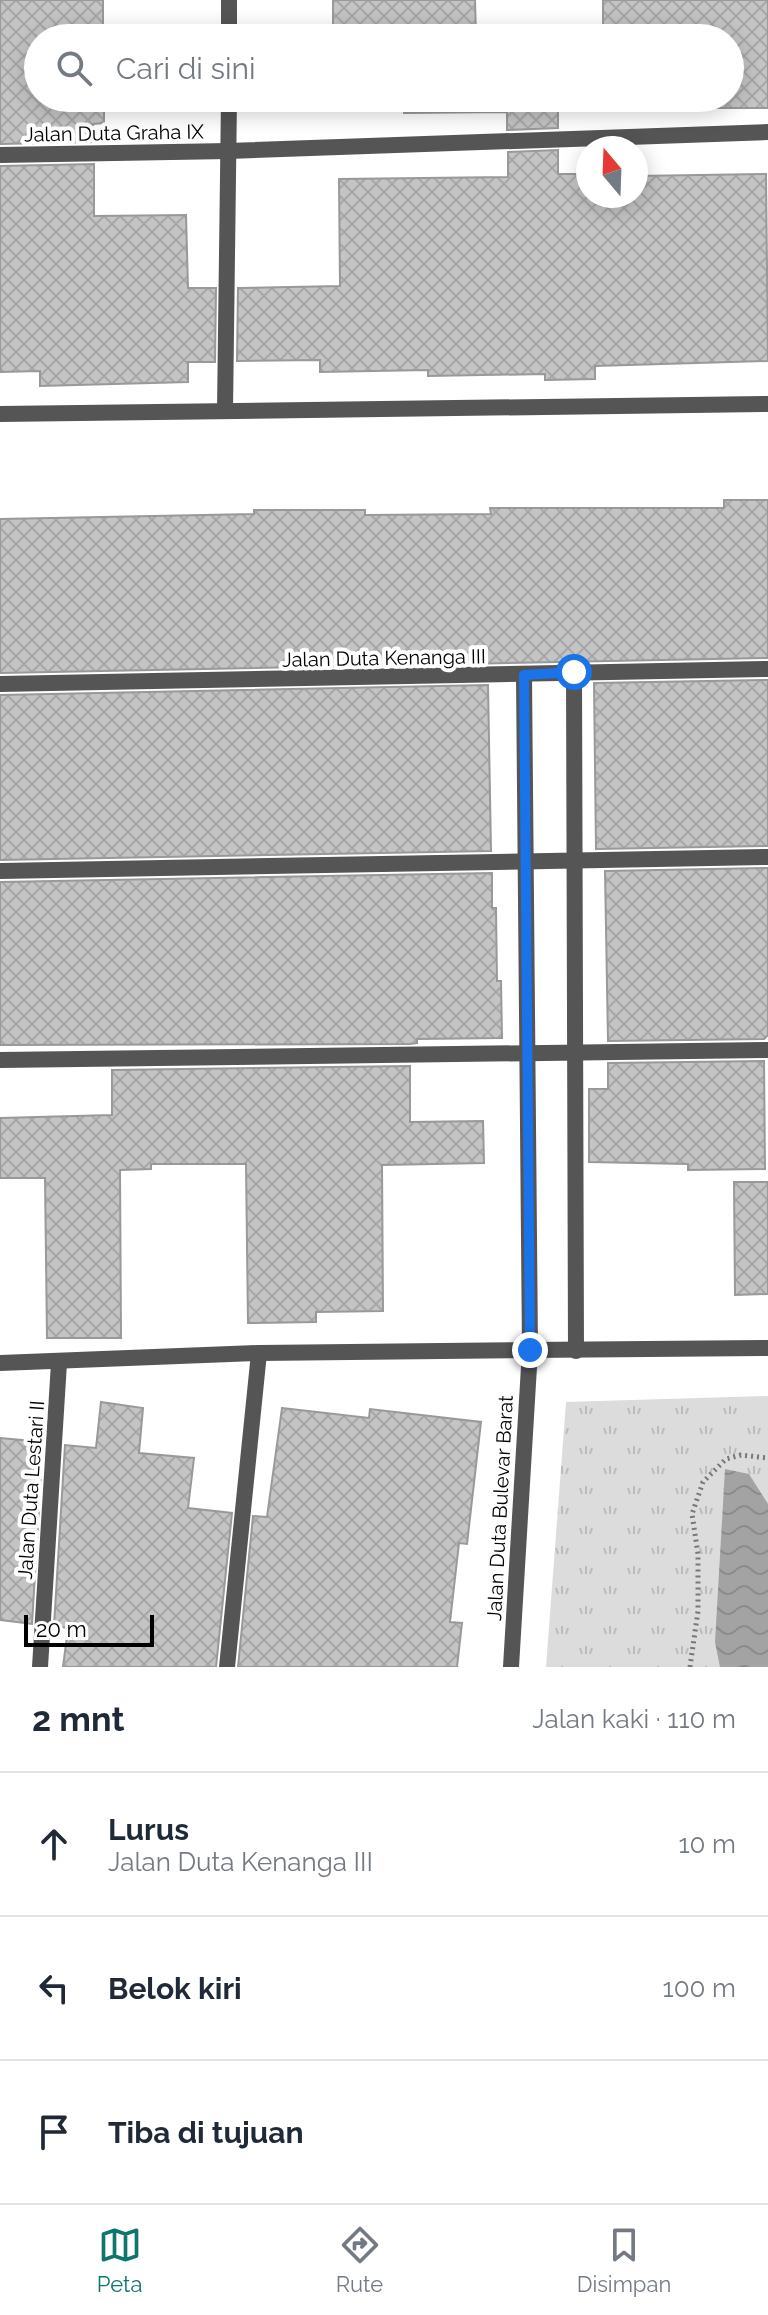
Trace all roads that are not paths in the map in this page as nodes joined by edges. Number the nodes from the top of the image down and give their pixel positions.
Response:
1 (229, 0) edge
2 (229, 24) edge
3 (229, 112) edge
4 (768, 132) edge
5 (229, 151) junction
6 (0, 155) edge
7 (768, 404) edge
8 (225, 411) junction
9 (0, 414) edge
10 (768, 669) edge
11 (574, 672) junction
12 (524, 675) junction
13 (0, 684) edge
14 (768, 857) edge
15 (526, 860) junction
16 (574, 861) junction
17 (0, 871) edge
18 (768, 1050) edge
19 (575, 1053) junction
20 (528, 1054) junction
21 (0, 1060) edge
22 (768, 1348) edge
23 (530, 1350) junction
24 (576, 1351) junction
25 (259, 1353) junction
26 (0, 1363) edge
27 (59, 1363) junction
28 (40, 1667) edge
29 (227, 1667) edge
30 (511, 1667) edge

1 - 2 street
3 - 5 street
4 - 5 street, Jalan Duta Graha IX
5 - 6 street, Jalan Duta Graha IX
5 - 8 street
7 - 8 street
8 - 9 street
10 - 11 street, Jalan Duta Kenanga III
11 - 12 street, Jalan Duta Kenanga III
11 - 16 street
12 - 13 street, Jalan Duta Kenanga III
12 - 15 street, Jalan Duta Bulevar Barat
14 - 16 street
15 - 16 street
15 - 17 street
15 - 20 street, Jalan Duta Bulevar Barat
16 - 19 street
18 - 19 street
19 - 20 street
19 - 24 street
20 - 21 street
20 - 23 street, Jalan Duta Bulevar Barat
22 - 24 street
23 - 24 street
23 - 25 street
23 - 30 street, Jalan Duta Bulevar Barat
25 - 27 street
25 - 29 street
26 - 27 street
27 - 28 street, Jalan Duta Lestari II

